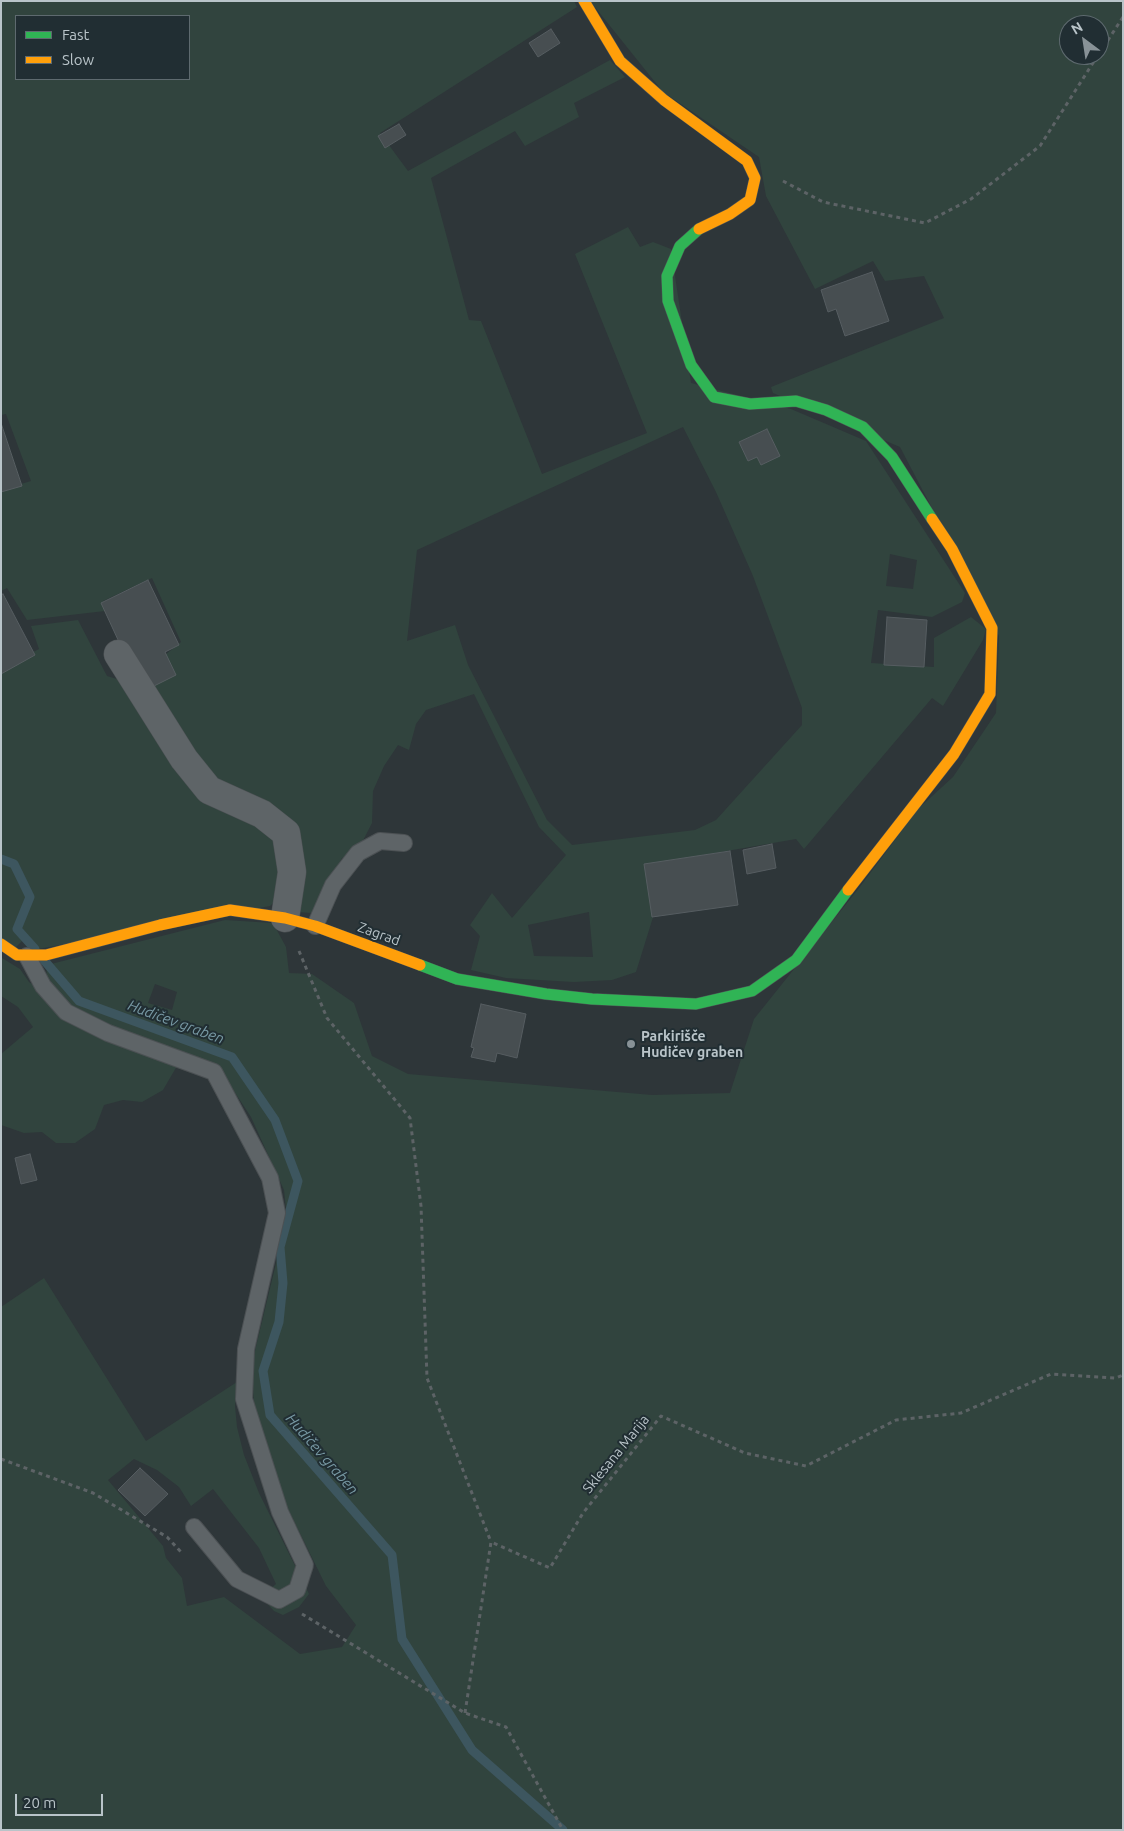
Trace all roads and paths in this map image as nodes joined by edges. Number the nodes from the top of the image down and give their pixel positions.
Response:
1 (584, 1) edge
2 (1123, 17) edge
3 (1109, 39) edge
4 (1093, 65) edge
5 (747, 161) junction
6 (118, 654) dead end
7 (404, 843) dead end
8 (284, 918) junction
9 (316, 926) junction
10 (1, 944) edge
11 (28, 956) junction
12 (1123, 1375) edge
13 (194, 1527) dead end
14 (491, 1542) junction
15 (563, 1830) edge

1 - 5 street
2 - 3 path
4 - 5 path
5 - 9 street, Zagrad
6 - 8 street
7 - 9 lane
8 - 9 street, Zagrad
8 - 11 street, Zagrad
8 - 14 path
10 - 11 street, Zagrad
11 - 13 lane
12 - 14 path, Sklesana Marija
14 - 15 path

